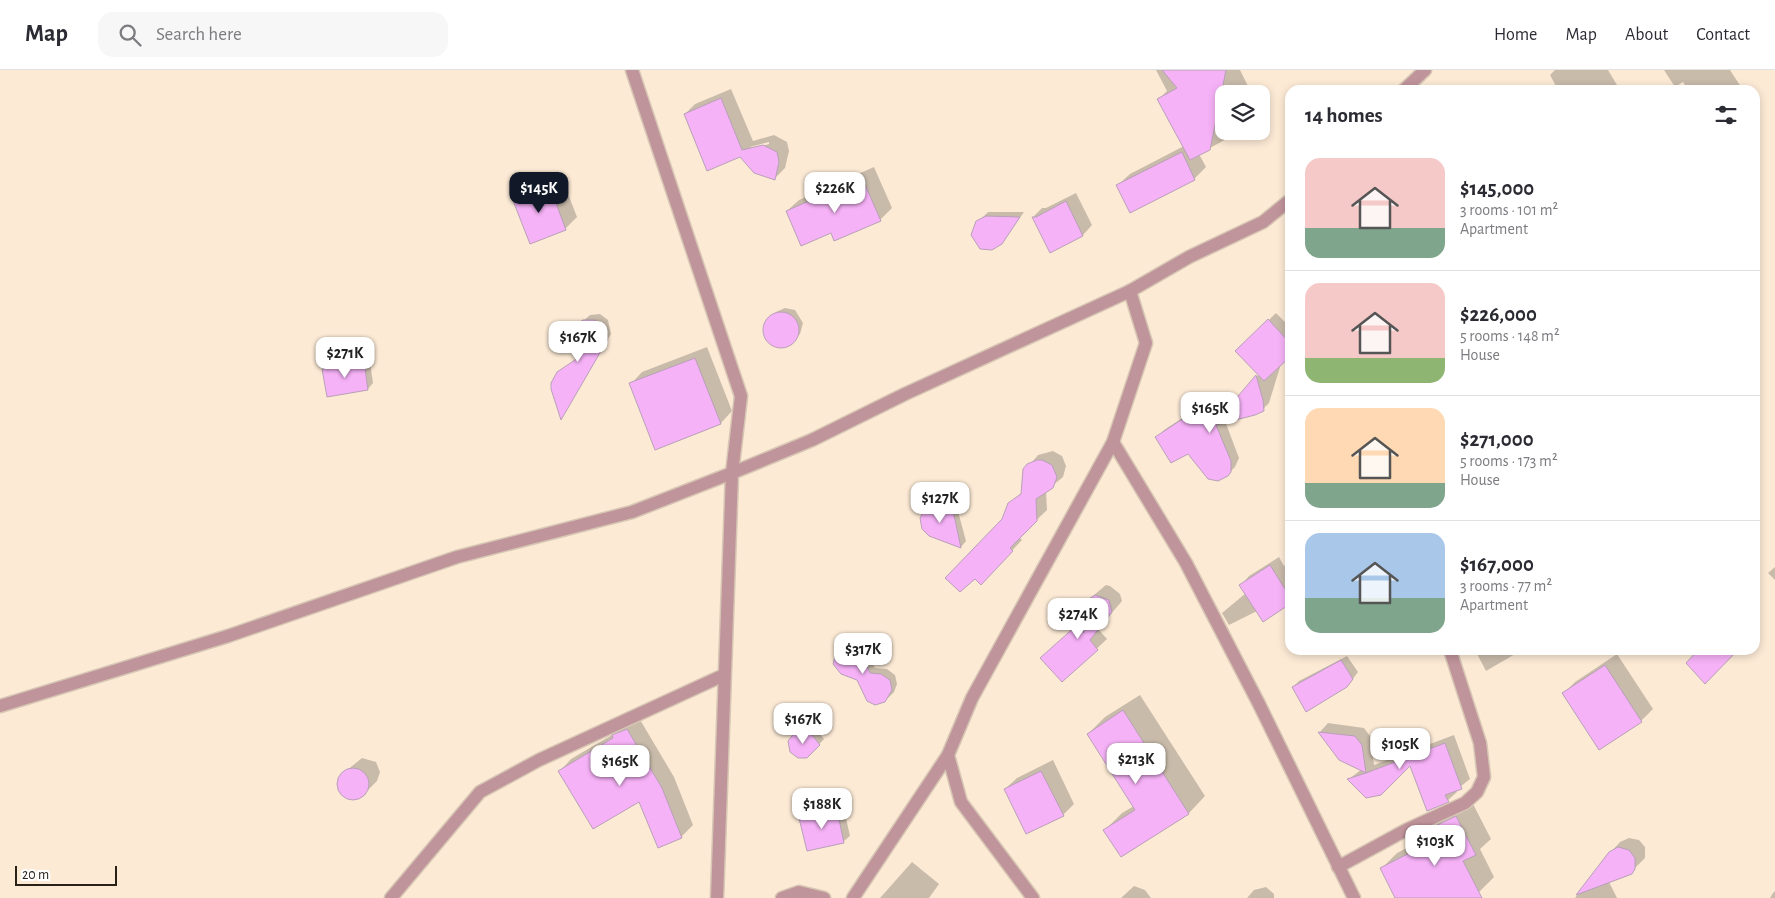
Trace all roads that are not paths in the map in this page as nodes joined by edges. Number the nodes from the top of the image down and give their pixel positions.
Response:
1 (632, 70) edge
2 (1425, 70) edge
3 (1409, 85) edge
4 (1285, 204) edge
5 (1130, 291) junction
6 (1113, 442) junction
7 (732, 473) junction
8 (1452, 655) edge
9 (724, 675) junction
10 (0, 706) edge
11 (948, 755) junction
12 (1338, 867) junction
13 (391, 898) edge
14 (717, 898) edge
15 (782, 898) edge
16 (824, 898) edge
17 (853, 898) edge
18 (1033, 898) edge
19 (1354, 898) edge

1 - 7 street
2 - 3 street
4 - 5 street
5 - 6 street
5 - 7 street
6 - 11 street
6 - 12 street
7 - 9 street
7 - 10 street
8 - 12 street
9 - 13 street
9 - 14 street
11 - 17 street
11 - 18 street
12 - 19 street
15 - 16 street

